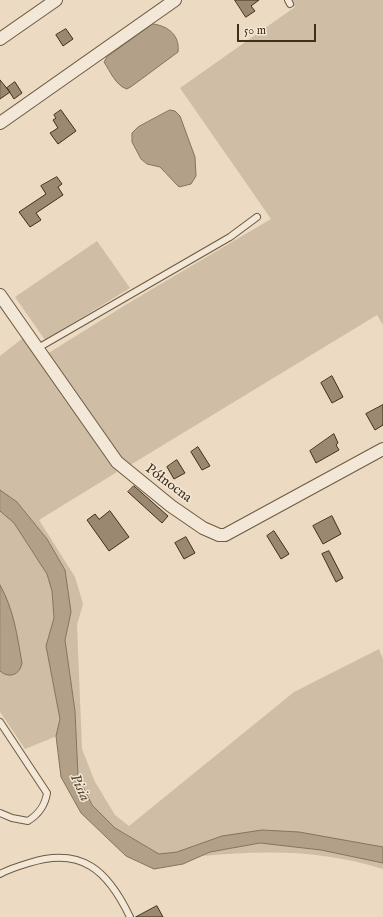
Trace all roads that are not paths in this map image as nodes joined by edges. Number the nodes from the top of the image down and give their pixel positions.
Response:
1 (56, 0) edge
2 (175, 0) edge
3 (0, 39) edge
4 (0, 123) edge
5 (257, 217) dead end
6 (0, 295) edge
7 (38, 348) junction
8 (383, 449) edge
9 (0, 722) edge
10 (0, 813) edge
11 (0, 874) edge
12 (130, 917) edge

1 - 3 street
2 - 4 street
5 - 7 lane
6 - 7 street, Północna
7 - 8 street, Północna
9 - 10 lane
11 - 12 lane

